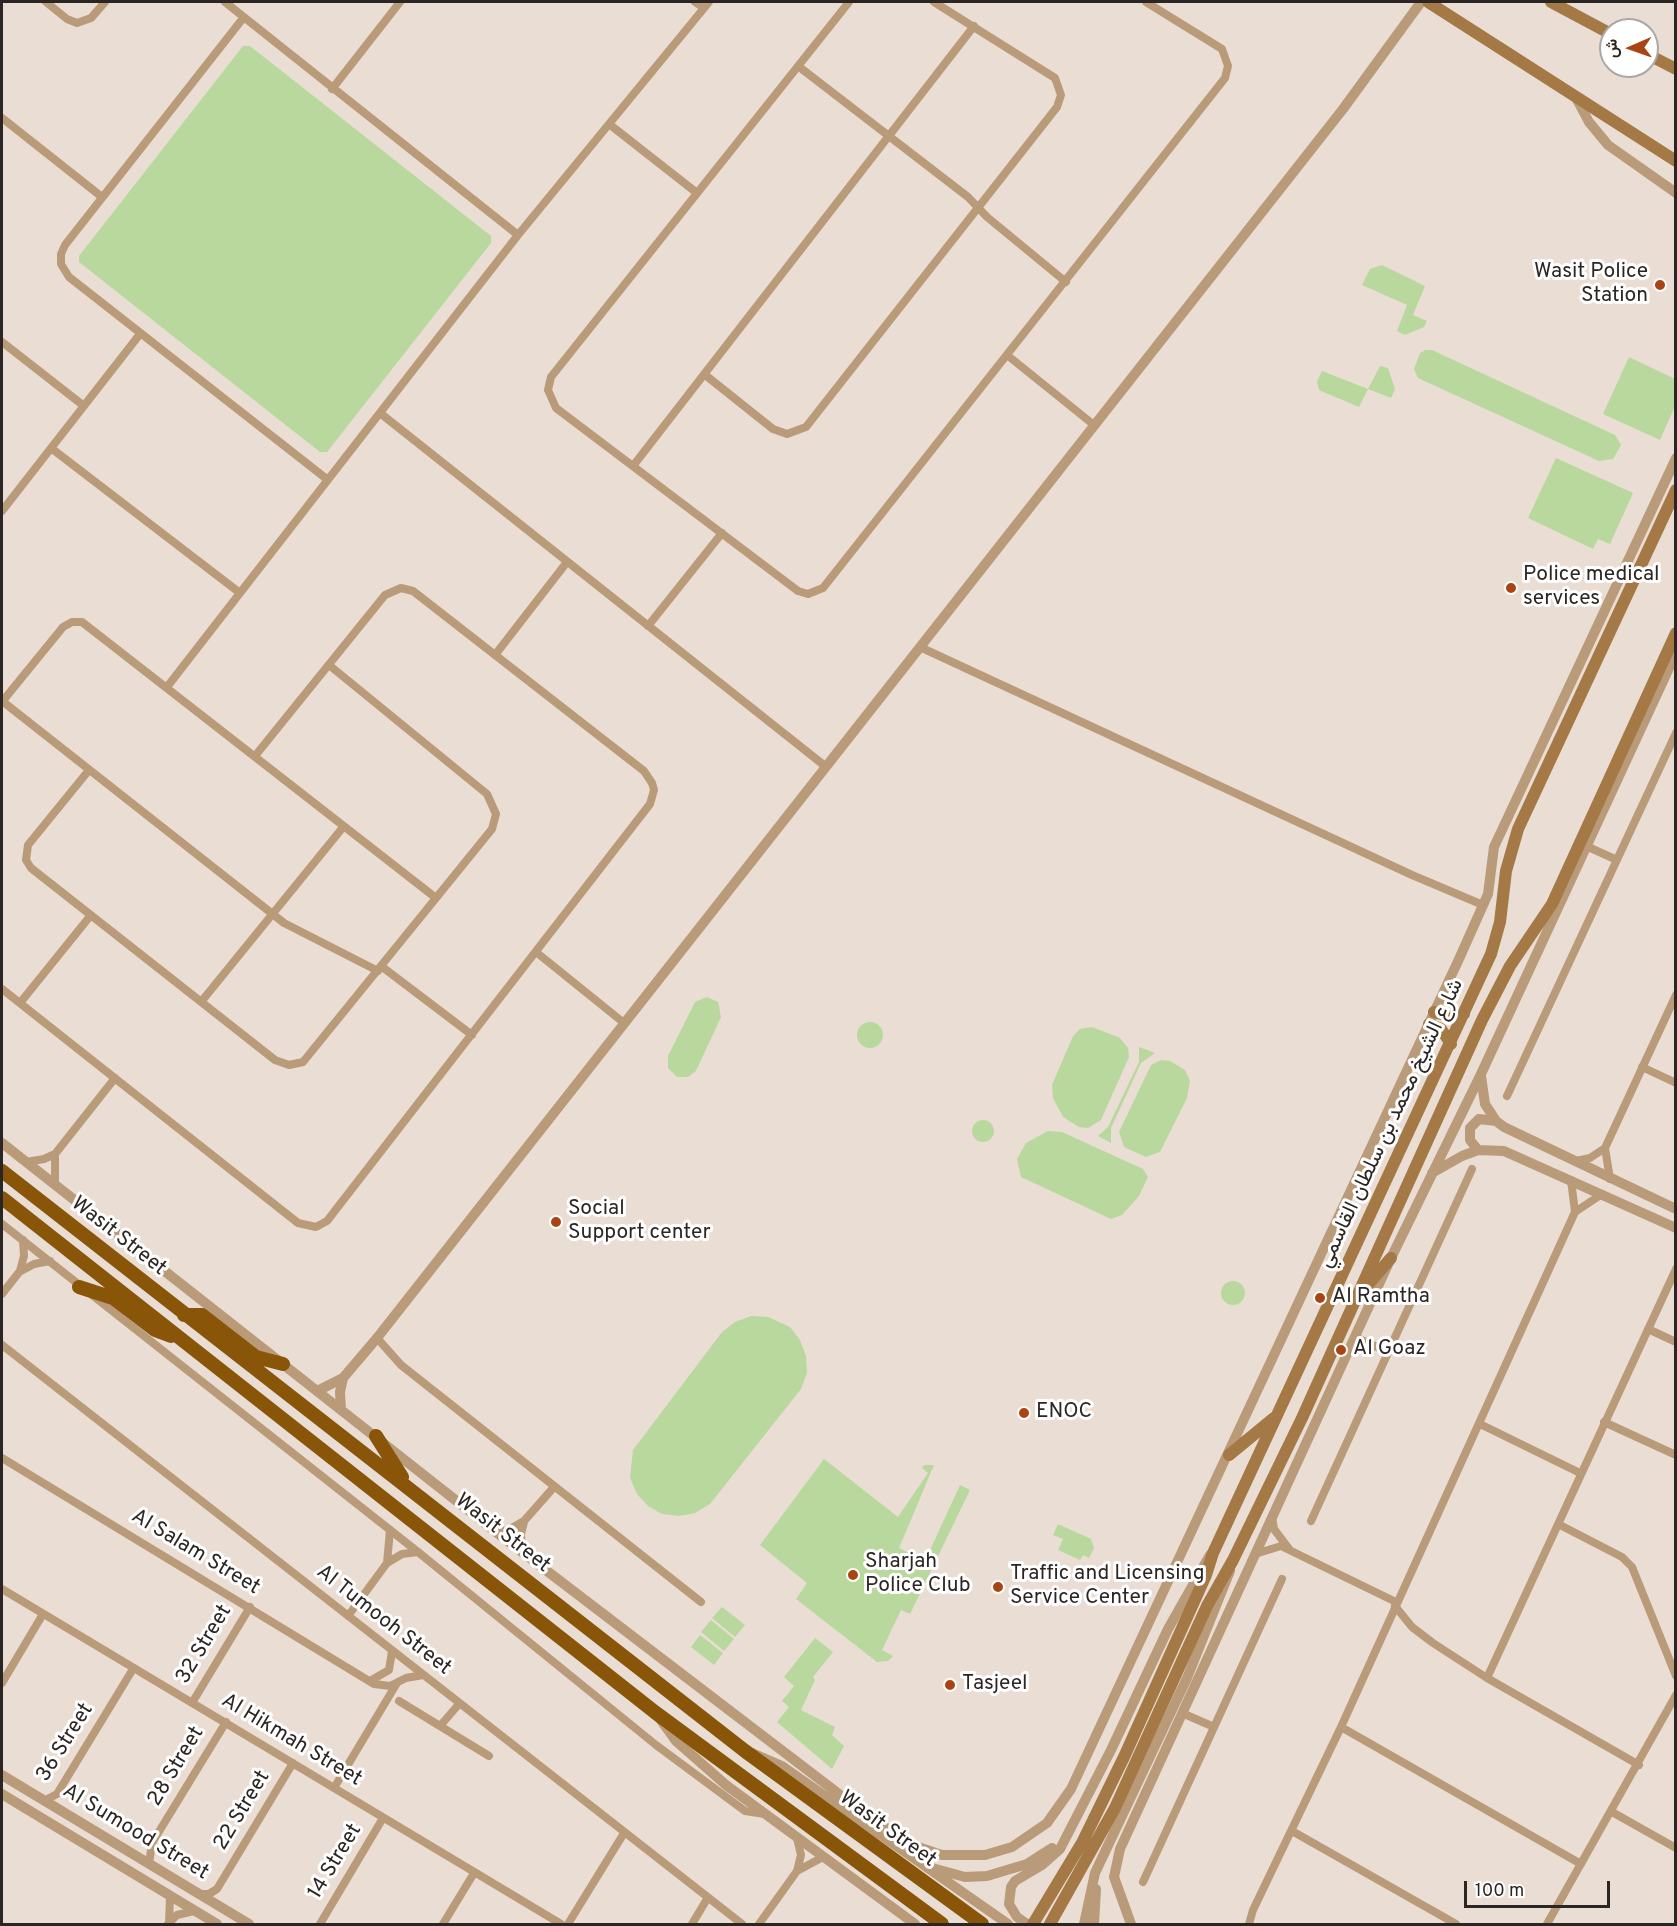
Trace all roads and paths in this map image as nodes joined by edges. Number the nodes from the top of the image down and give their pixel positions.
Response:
1 (46, 2) edge
2 (105, 2) edge
3 (225, 2) edge
4 (400, 2) edge
5 (695, 2) edge
6 (849, 2) edge
7 (934, 2) edge
8 (1146, 2) edge
9 (1421, 2) edge
10 (1428, 2) edge
11 (1551, 2) edge
12 (706, 5) edge
13 (244, 17) junction
14 (975, 26) junction
15 (1599, 28) edge
16 (1659, 60) edge
17 (798, 66) junction
18 (1676, 69) edge
19 (332, 88) junction
20 (1575, 96) junction
21 (2, 118) edge
22 (609, 124) junction
23 (890, 135) junction
24 (1676, 161) edge
25 (697, 193) junction
26 (1676, 193) edge
27 (102, 197) junction
28 (978, 207) junction
29 (518, 235) junction
30 (1066, 282) junction
31 (140, 334) junction
32 (2, 342) edge
33 (1007, 355) junction
34 (704, 374) junction
35 (84, 406) junction
36 (380, 413) junction
37 (1094, 426) junction
38 (51, 448) junction
39 (1676, 458) edge
40 (633, 466) junction
41 (328, 480) junction
42 (1676, 490) edge
43 (2, 511) edge
44 (722, 533) junction
45 (567, 562) junction
46 (240, 593) junction
47 (648, 626) junction
48 (1676, 633) edge
49 (922, 648) junction
50 (1676, 653) edge
51 (495, 655) junction
52 (329, 665) junction
53 (1664, 669) junction
54 (167, 687) junction
55 (2, 702) edge
56 (1676, 733) edge
57 (255, 756) junction
58 (825, 766) junction
59 (89, 770) junction
60 (344, 826) junction
61 (1586, 846) junction
62 (1617, 860) junction
63 (436, 898) junction
64 (1483, 905) junction
65 (90, 915) junction
66 (273, 915) junction
67 (536, 952) junction
68 (380, 968) junction
69 (2, 989) edge
70 (1676, 995) edge
71 (201, 1002) junction
72 (20, 1003) junction
73 (1464, 1014) junction
74 (1431, 1018) junction
75 (624, 1023) junction
76 (471, 1035) junction
77 (1451, 1044) junction
78 (1642, 1067) junction
79 (1481, 1074) junction
80 (115, 1078) junction
81 (1676, 1083) edge
82 (1507, 1096) dead end
83 (1496, 1121) junction
84 (2, 1143) edge
85 (1605, 1148) junction
86 (1478, 1150) junction
87 (55, 1154) junction
88 (1573, 1161) junction
89 (26, 1162) junction
90 (1472, 1169) dead end
91 (2, 1171) edge
92 (1432, 1173) junction
93 (1610, 1179) junction
94 (1571, 1180) junction
95 (55, 1185) junction
96 (1602, 1194) junction
97 (2, 1198) edge
98 (1676, 1209) edge
99 (1575, 1212) junction
100 (2, 1224) edge
101 (1675, 1229) edge
102 (23, 1240) junction
103 (1391, 1258) junction
104 (50, 1261) junction
105 (1676, 1269) edge
106 (20, 1271) junction
107 (79, 1287) junction
108 (2, 1294) edge
109 (1358, 1296) junction
110 (184, 1316) junction
111 (1648, 1329) junction
112 (178, 1336) junction
113 (377, 1338) junction
114 (1357, 1338) junction
115 (1676, 1342) edge
116 (2, 1345) edge
117 (1388, 1352) junction
118 (283, 1364) junction
119 (343, 1378) junction
120 (317, 1391) junction
121 (1282, 1408) junction
122 (341, 1410) junction
123 (1604, 1422) junction
124 (1480, 1424) junction
125 (376, 1436) junction
126 (1229, 1455) junction
127 (1676, 1455) edge
128 (2, 1458) edge
129 (1580, 1473) junction
130 (554, 1487) junction
131 (410, 1489) junction
132 (1272, 1516) junction
133 (524, 1521) junction
134 (1311, 1521) dead end
135 (1558, 1524) junction
136 (390, 1530) junction
137 (496, 1532) junction
138 (1289, 1549) junction
139 (418, 1552) junction
140 (522, 1553) junction
141 (1213, 1553) junction
142 (1255, 1554) junction
143 (1233, 1560) junction
144 (387, 1563) junction
145 (1282, 1579) dead end
146 (2, 1589) edge
147 (701, 1602) dead end
148 (1396, 1604) junction
149 (250, 1607) junction
150 (43, 1614) junction
151 (348, 1616) junction
152 (392, 1651) junction
153 (133, 1669) junction
154 (423, 1675) junction
155 (1676, 1676) edge
156 (1487, 1678) junction
157 (370, 1681) junction
158 (398, 1682) junction
159 (2, 1683) edge
160 (1676, 1695) edge
161 (399, 1701) dead end
162 (192, 1703) junction
163 (459, 1704) junction
164 (656, 1713) junction
165 (1182, 1713) junction
166 (226, 1722) junction
167 (440, 1726) junction
168 (1165, 1726) junction
169 (1214, 1727) junction
170 (1341, 1727) junction
171 (745, 1751) junction
172 (489, 1756) dead end
173 (293, 1763) junction
174 (1083, 1763) junction
175 (1639, 1765) junction
176 (2, 1775) edge
177 (334, 1788) junction
178 (1091, 1789) junction
179 (2, 1792) edge
180 (39, 1798) junction
181 (860, 1811) junction
182 (1612, 1812) junction
183 (765, 1814) junction
184 (384, 1818) junction
185 (864, 1823) junction
186 (1292, 1831) junction
187 (624, 1833) junction
188 (1066, 1836) junction
189 (797, 1838) junction
190 (1676, 1848) edge
191 (1107, 1852) junction
192 (823, 1857) junction
193 (918, 1863) junction
194 (149, 1864) junction
195 (1581, 1864) junction
196 (797, 1871) junction
197 (474, 1873) junction
198 (1143, 1882) dead end
199 (152, 1885) junction
200 (195, 1892) junction
201 (170, 1897) junction
202 (707, 1899) junction
203 (879, 1899) junction
204 (194, 1911) junction
205 (1032, 1923) edge
206 (168, 1924) edge
207 (217, 1924) edge
208 (249, 1924) edge
209 (320, 1924) edge
210 (443, 1924) edge
211 (561, 1924) edge
212 (568, 1924) edge
213 (692, 1924) edge
214 (742, 1924) edge
215 (759, 1924) edge
216 (906, 1924) edge
217 (915, 1924) edge
218 (942, 1924) edge
219 (982, 1924) edge
220 (1008, 1924) edge
221 (1050, 1924) edge
222 (1084, 1924) edge
223 (1094, 1924) edge
224 (1131, 1924) edge
225 (1249, 1924) edge
226 (1456, 1924) edge
227 (1547, 1924) edge

1 - 2 street
3 - 13 street
4 - 19 street
5 - 12 street
6 - 17 street
7 - 14 street
8 - 30 street
9 - 37 street
10 - 20 main road
11 - 15 main road
12 - 22 street
13 - 19 street
13 - 27 street
14 - 23 street
14 - 28 street
16 - 18 main road
17 - 23 street
17 - 25 street
19 - 29 street
20 - 24 main road
20 - 26 street
21 - 27 street
22 - 25 street
22 - 29 street
23 - 28 street
23 - 34 street
25 - 40 street
27 - 31 street
28 - 30 street
28 - 34 street
29 - 36 street
30 - 33 street
31 - 35 street
31 - 41 street
32 - 35 street
33 - 37 street
33 - 44 street
34 - 40 street
35 - 38 street
36 - 41 street
36 - 45 street
37 - 49 street
38 - 43 street
38 - 46 street
39 - 64 street
40 - 44 street
41 - 46 street
42 - 73 main road, شارع الشيخ محمد بن سلطان القاسمي
44 - 47 street
45 - 47 street
45 - 51 street
46 - 54 street
47 - 58 street
48 - 53 main road, شارع الشيخ محمد بن سلطان القاسمي
49 - 58 street
49 - 64 street
50 - 53 street
51 - 52 street
51 - 67 street
52 - 57 street
52 - 63 street
53 - 61 street
53 - 109 main road, شارع الشيخ محمد بن سلطان القاسمي
54 - 55 street
54 - 57 street
55 - 59 street
56 - 62 street
57 - 60 street
58 - 75 street
59 - 65 street
59 - 66 street
60 - 63 street
60 - 66 street
61 - 62 street
61 - 79 street
62 - 82 street
63 - 68 street
64 - 74 street
65 - 71 street
65 - 72 street
66 - 68 street
66 - 71 street
67 - 75 street
67 - 76 street
68 - 71 street
68 - 76 street
69 - 72 street
70 - 78 street
72 - 80 street
73 - 74 main road
73 - 77 main road, شارع الشيخ محمد بن سلطان القاسمي
74 - 77 main road
74 - 126 street
75 - 113 street
76 - 80 street
77 - 121 main road, شارع الشيخ محمد بن سلطان القاسمي
78 - 81 street
78 - 85 street
79 - 83 street
79 - 92 street
80 - 87 street
83 - 86 street
83 - 88 street
84 - 89 street
85 - 88 street
85 - 93 street
86 - 92 street
86 - 94 street
87 - 89 street
87 - 95 street
88 - 93 street
89 - 95 street
90 - 117 street
91 - 110 highway, Wasit Street
92 - 103 street
93 - 98 street
94 - 96 street
94 - 99 street
95 - 118 street
96 - 99 street
96 - 101 street
97 - 112 highway, Wasit Street
99 - 124 street
100 - 102 street
102 - 104 street
102 - 106 street
103 - 109 main road
103 - 114 street
104 - 106 street
104 - 107 street
105 - 111 street
106 - 108 street
107 - 112 highway
107 - 136 street
109 - 143 main road, شارع الشيخ محمد بن سلطان القاسمي
110 - 118 highway
110 - 131 highway, Wasit Street
111 - 115 street
111 - 123 street
112 - 164 highway, Wasit Street
113 - 119 street
113 - 130 street
114 - 117 street
114 - 132 street
116 - 151 street, Al Tumooh Street
117 - 134 street
118 - 120 street
119 - 120 street
119 - 122 street
120 - 122 street
121 - 126 main road
121 - 141 main road, شارع الشيخ محمد بن سلطان القاسمي
122 - 125 street
123 - 127 street
123 - 129 street
124 - 129 street
124 - 148 street
125 - 131 highway
125 - 137 street
126 - 174 street
128 - 149 street, Al Salam Street
129 - 135 street
130 - 133 street
130 - 147 street
131 - 171 highway, Wasit Street
132 - 138 street
132 - 142 street
133 - 137 street
133 - 140 street
135 - 155 street
135 - 156 street
136 - 139 street
136 - 144 street
137 - 140 street
138 - 142 street
138 - 148 street
139 - 144 street
139 - 183 street
140 - 181 street
141 - 178 street
141 - 205 main road, شارع الشيخ محمد بن سلطان القاسمي
142 - 165 street
143 - 168 street
143 - 221 main road, شارع الشيخ محمد بن سلطان القاسمي
144 - 151 street
145 - 169 street
146 - 150 street, Al Hikmah Street
148 - 156 street
148 - 170 street
149 - 157 street, Al Salam Street
149 - 162 street, 32 Street
150 - 153 street, Al Hikmah Street
150 - 159 street
151 - 152 street, Al Tumooh Street
152 - 154 street, Al Tumooh Street
152 - 157 street
153 - 162 street, Al Hikmah Street
153 - 180 street, 36 Street
154 - 158 street
154 - 163 street, Al Tumooh Street
156 - 175 street
157 - 158 street
158 - 177 street
160 - 175 street
161 - 167 street
162 - 166 street, Al Hikmah Street
163 - 167 street
163 - 187 street, Al Tumooh Street
164 - 183 street
164 - 218 highway, Wasit Street
165 - 168 street
165 - 169 street
165 - 224 street
166 - 173 street, Al Hikmah Street
166 - 194 street, 28 Street
167 - 172 street
168 - 191 street
169 - 198 street
170 - 186 street
170 - 195 street
171 - 185 street
171 - 219 highway, Wasit Street
173 - 177 street, Al Hikmah Street
173 - 200 street, 22 Street
174 - 178 street
174 - 181 street
175 - 182 street
176 - 180 street, Al Sumood Street
177 - 184 street, Al Hikmah Street
178 - 188 street
179 - 180 street
179 - 199 street, Al Sumood Street
180 - 194 street, Al Sumood Street
181 - 185 street
182 - 190 street
182 - 195 street
183 - 189 street
184 - 197 street, Al Hikmah Street
184 - 209 street, 14 Street
185 - 193 street
186 - 225 street
186 - 226 street
187 - 202 street, Al Tumooh Street
187 - 212 street
188 - 193 street
188 - 205 street
189 - 192 street
189 - 196 street
191 - 222 street
191 - 223 street
192 - 196 street
192 - 203 street
193 - 220 street
194 - 200 street, Al Sumood Street
195 - 227 street
196 - 215 street
197 - 210 street
197 - 211 street, Al Hikmah Street
199 - 200 street
199 - 201 street, Al Sumood Street
200 - 208 street, Al Sumood Street
201 - 204 street, Al Sumood Street
201 - 206 street
202 - 213 street
202 - 214 street, Al Tumooh Street
203 - 216 street
203 - 217 street
204 - 206 street
204 - 207 street, Al Sumood Street

